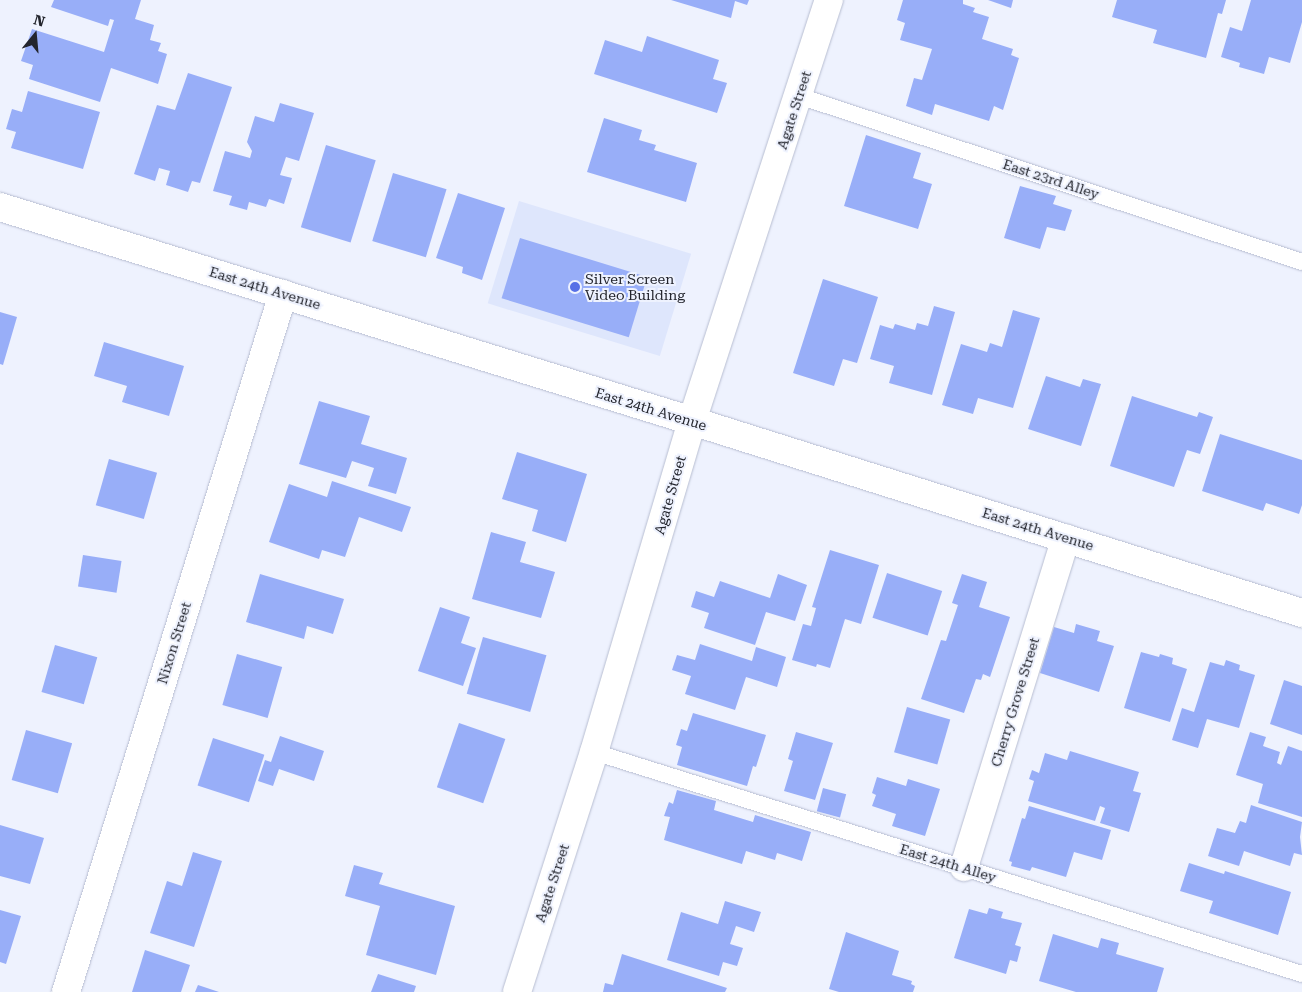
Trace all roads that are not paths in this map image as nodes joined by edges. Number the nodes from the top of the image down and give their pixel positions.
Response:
1 (829, 0) edge
2 (799, 96) junction
3 (0, 206) edge
4 (1302, 262) edge
5 (283, 294) junction
6 (692, 421) junction
7 (1066, 538) junction
8 (1302, 613) edge
9 (594, 752) junction
10 (964, 867) junction
11 (1302, 974) edge
12 (66, 992) edge
13 (517, 992) edge

1 - 2 street, Agate Street
2 - 4 lane, East 23rd Alley
2 - 6 street, Agate Street
3 - 5 street, East 24th Avenue
5 - 6 street, East 24th Avenue
5 - 12 street, Nixon Street
6 - 7 street, East 24th Avenue
6 - 9 street, Agate Street
7 - 8 street, East 24th Avenue
7 - 10 street, Cherry Grove Street
9 - 10 lane, East 24th Alley
9 - 13 street, Agate Street
10 - 11 lane, East 24th Alley

